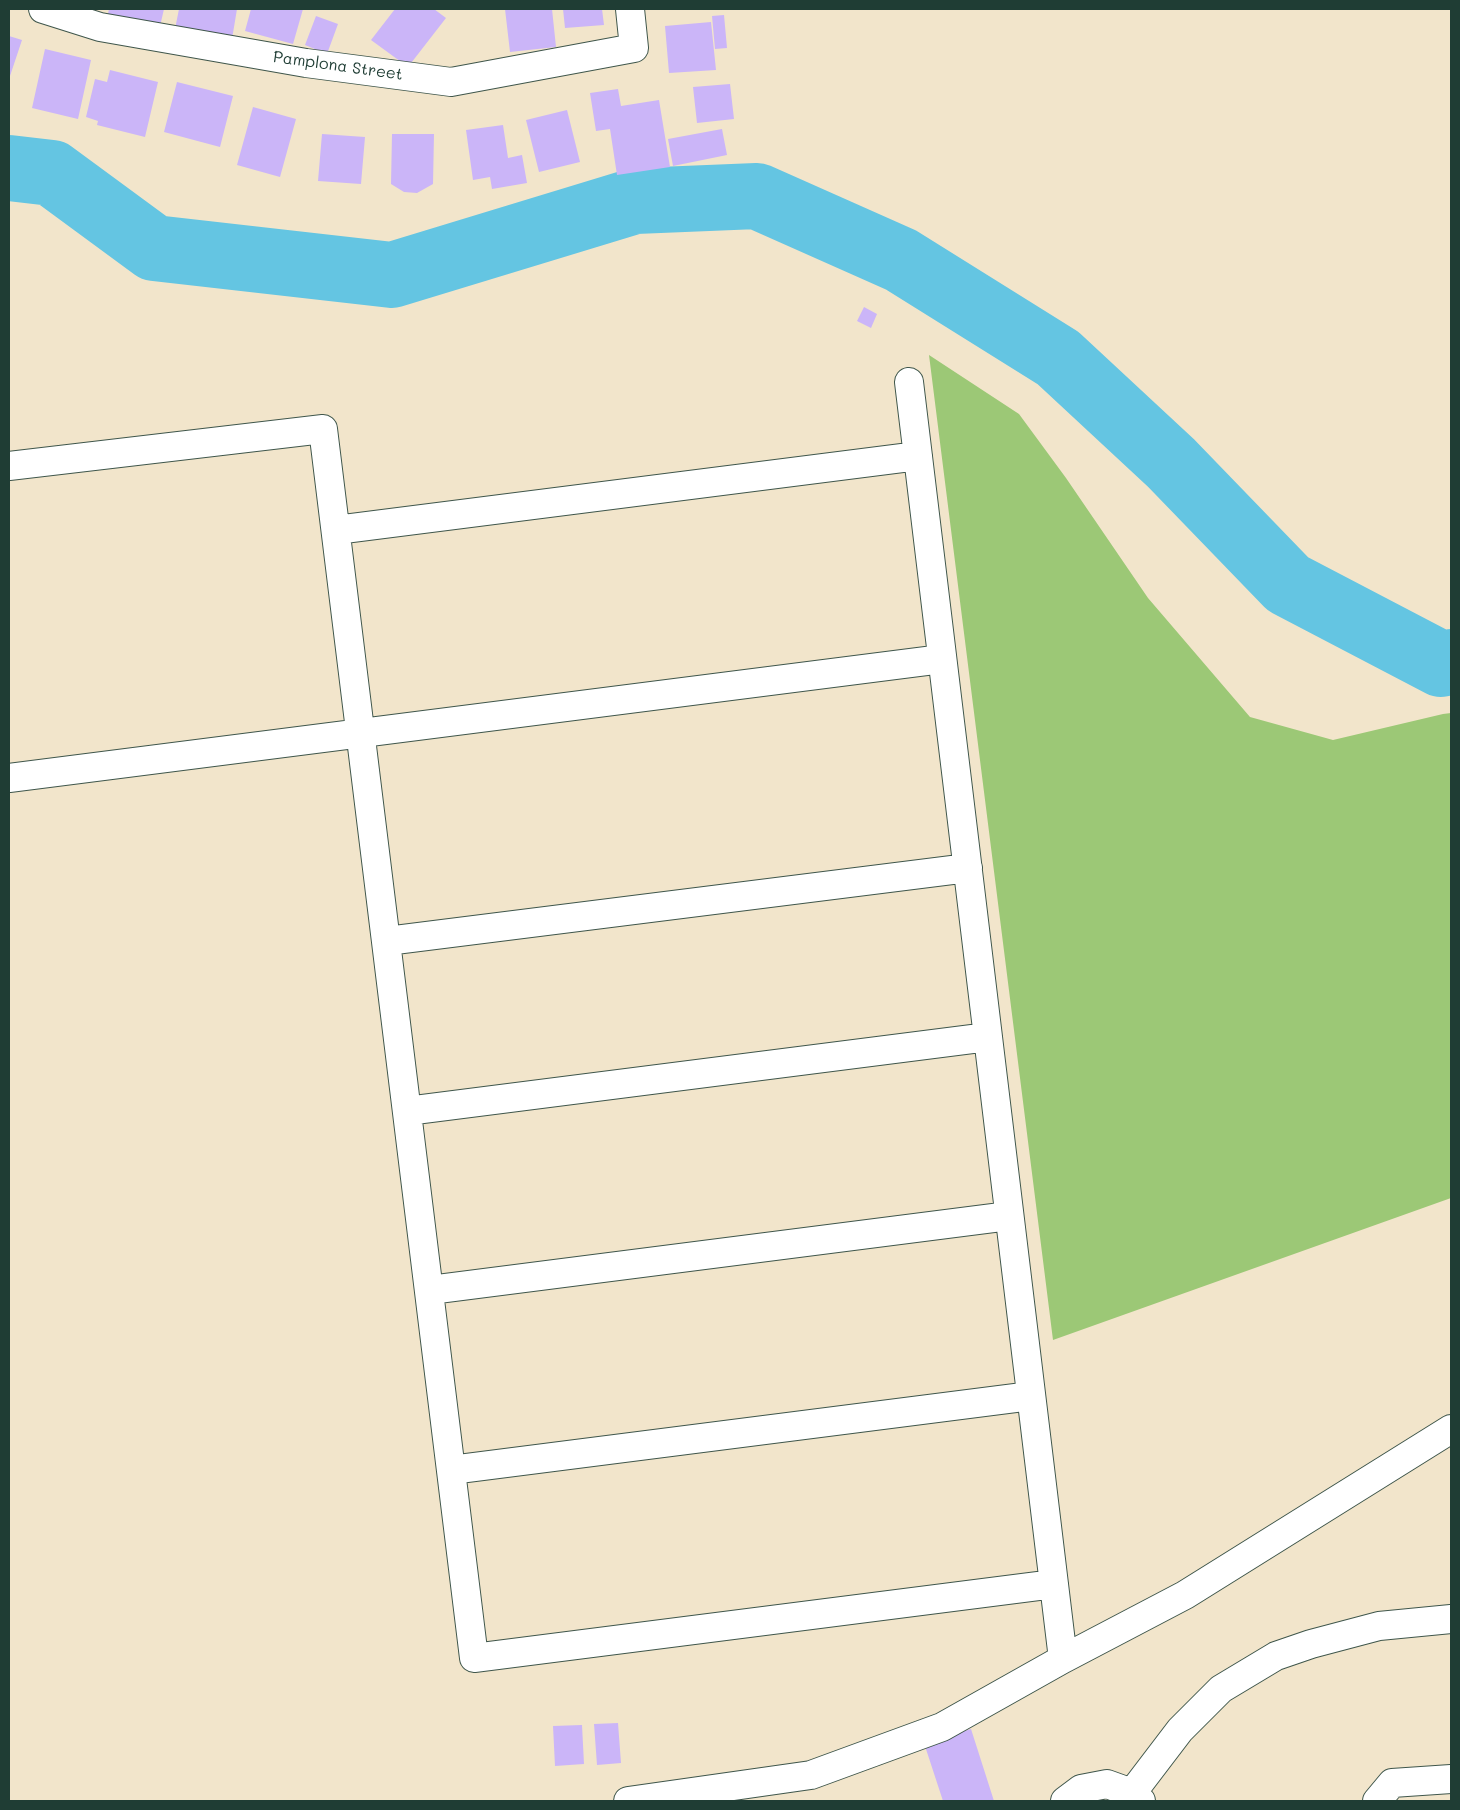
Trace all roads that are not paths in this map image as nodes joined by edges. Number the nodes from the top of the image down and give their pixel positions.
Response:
1 (630, 9) edge
2 (55, 11) edge
3 (909, 382) dead end
4 (918, 456) junction
5 (9, 466) edge
6 (336, 530) junction
7 (942, 660) junction
8 (361, 734) junction
9 (9, 778) edge
10 (968, 868) junction
11 (387, 941) junction
12 (988, 1037) junction
13 (407, 1111) junction
14 (1009, 1216) junction
15 (430, 1290) junction
16 (1031, 1396) junction
17 (1451, 1430) edge
18 (451, 1470) junction
19 (1054, 1584) junction
20 (1451, 1620) edge
21 (1063, 1659) junction
22 (1451, 1779) edge
23 (1384, 1792) edge
24 (1136, 1797) edge
25 (628, 1801) edge
26 (1065, 1801) edge

1 - 2 street, Pamplona Street
3 - 4 street
4 - 6 street
4 - 7 street
5 - 6 street
6 - 8 street
7 - 8 street
7 - 10 street
8 - 9 street
8 - 11 street
10 - 11 street
10 - 12 street
11 - 13 street
12 - 13 street
12 - 14 street
13 - 15 street
14 - 15 street
14 - 16 street
15 - 18 street
16 - 18 street
16 - 19 street
17 - 21 street
18 - 19 street
19 - 21 street
20 - 24 street
21 - 25 street
22 - 23 street
24 - 26 street

